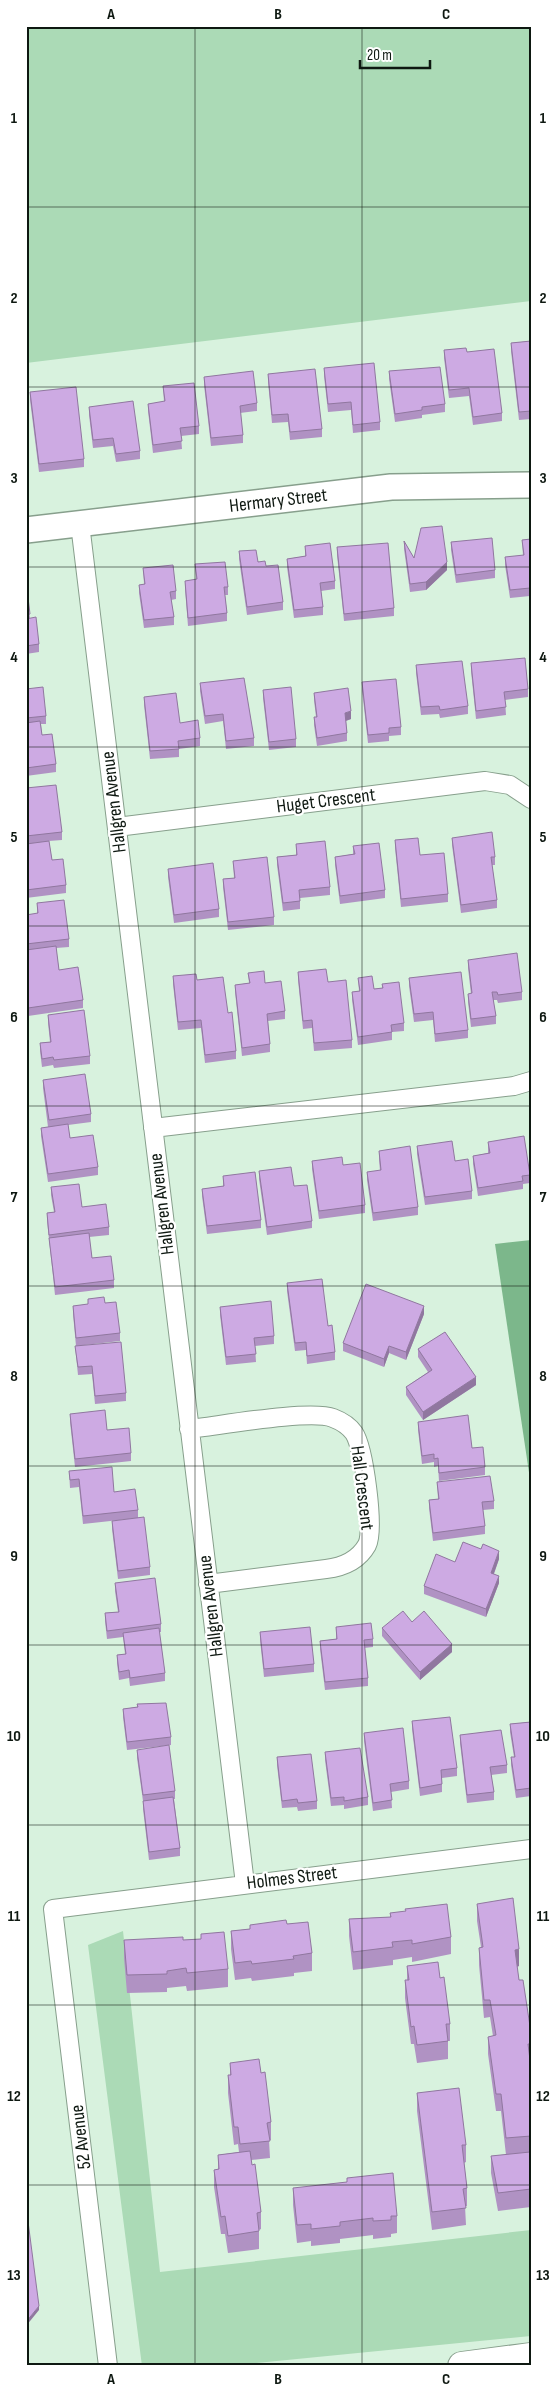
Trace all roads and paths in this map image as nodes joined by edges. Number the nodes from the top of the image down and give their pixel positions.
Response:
1 (531, 485) edge
2 (80, 524) junction
3 (26, 530) edge
4 (531, 799) edge
5 (117, 827) junction
6 (531, 1082) edge
7 (153, 1128) junction
8 (190, 1429) junction
9 (208, 1584) junction
10 (531, 1849) edge
11 (245, 1884) junction
12 (53, 1909) joint
13 (531, 2357) edge
14 (108, 2366) edge
15 (462, 2366) edge

1 - 2 street, Hermary Street
2 - 3 street, Hermary Street
2 - 5 street, Hallgren Avenue
4 - 5 street, Huget Crescent
5 - 7 street, Hallgren Avenue
6 - 7 street
7 - 8 street, Hallgren Avenue
8 - 9 street, Hallgren Avenue
8 - 9 street, Hall Crescent
9 - 11 street, Hallgren Avenue
10 - 11 street, Holmes Street
11 - 12 street, Holmes Street
12 - 14 street, 52 Avenue
13 - 15 main road

